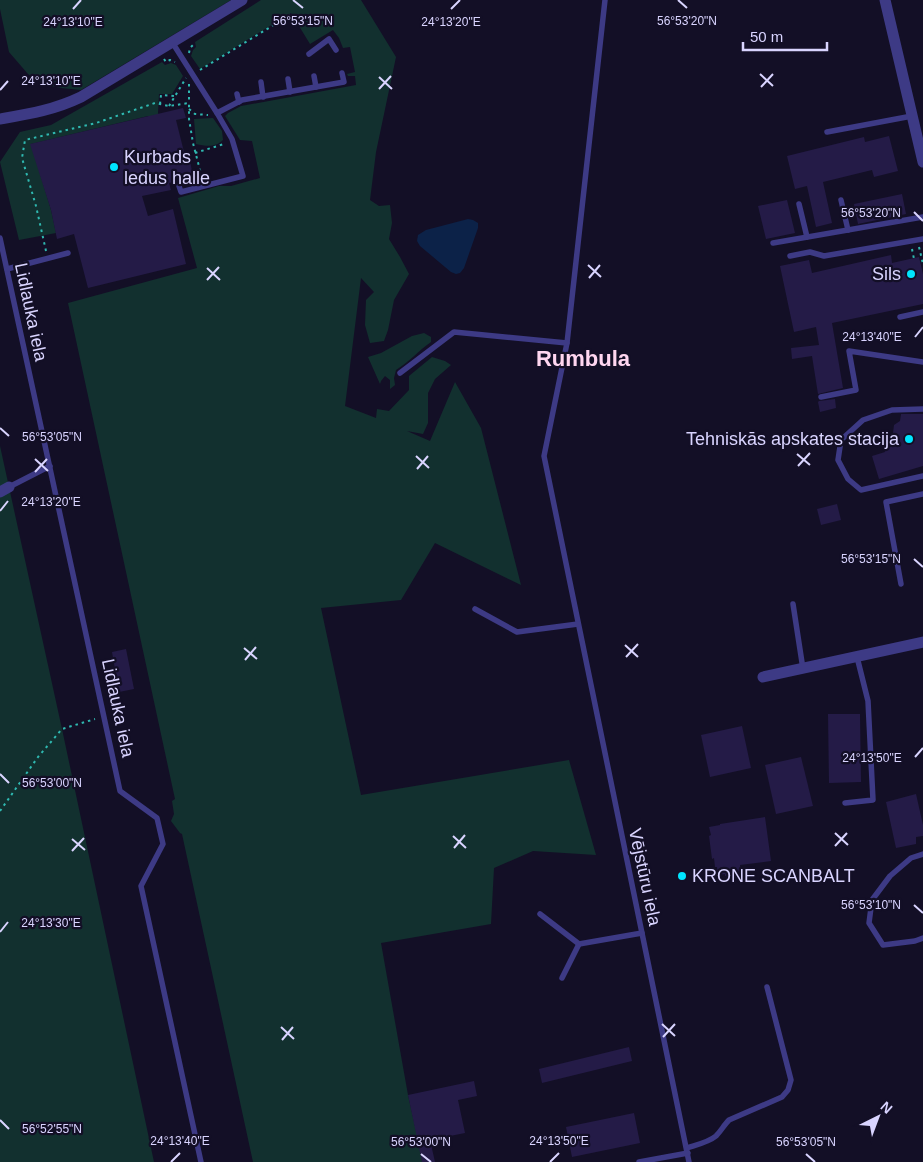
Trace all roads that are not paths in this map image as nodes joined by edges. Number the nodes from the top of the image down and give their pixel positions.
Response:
1 (242, 0) edge
2 (605, 0) edge
3 (885, 0) edge
4 (172, 42) junction
5 (336, 50) dead end
6 (309, 54) dead end
7 (342, 73) dead end
8 (314, 76) dead end
9 (288, 79) dead end
10 (261, 82) dead end
11 (316, 87) junction
12 (290, 92) junction
13 (237, 94) dead end
14 (263, 96) junction
15 (240, 102) junction
16 (217, 113) junction
17 (912, 116) junction
18 (0, 120) edge
19 (827, 132) dead end
20 (923, 162) edge
21 (179, 186) dead end
22 (841, 200) dead end
23 (799, 204) dead end
24 (923, 217) edge
25 (848, 230) junction
26 (807, 237) junction
27 (0, 238) edge
28 (920, 240) edge
29 (773, 243) dead end
30 (68, 252) dead end
31 (790, 256) dead end
32 (7, 269) junction
33 (923, 312) edge
34 (900, 317) dead end
35 (567, 343) junction
36 (923, 362) edge
37 (400, 372) dead end
38 (821, 397) dead end
39 (923, 409) edge
40 (50, 466) junction
41 (923, 476) edge
42 (5, 489) edge
43 (923, 494) edge
44 (901, 584) dead end
45 (793, 604) dead end
46 (475, 609) dead end
47 (578, 624) junction
48 (923, 642) edge
49 (857, 657) junction
50 (803, 668) junction
51 (763, 677) dead end
52 (845, 803) dead end
53 (923, 854) edge
54 (540, 914) dead end
55 (642, 933) junction
56 (923, 938) edge
57 (579, 944) junction
58 (562, 978) dead end
59 (767, 987) dead end
60 (687, 1150) junction
61 (201, 1162) edge
62 (639, 1162) edge
63 (689, 1162) edge

1 - 4 street
2 - 35 lane, Vējstūru iela
3 - 17 street
4 - 16 lane
4 - 18 street
5 - 6 lane
7 - 11 lane
8 - 11 lane
9 - 12 lane
10 - 14 lane
11 - 12 lane
12 - 14 lane
13 - 15 lane
14 - 15 lane
15 - 16 lane
16 - 21 lane
17 - 19 lane
17 - 20 street
22 - 25 lane
23 - 26 lane
24 - 25 lane
25 - 26 lane
26 - 29 lane
27 - 32 lane, Lidlauka iela
28 - 31 lane
30 - 32 lane
32 - 40 lane, Lidlauka iela
33 - 34 lane
35 - 37 lane
35 - 47 lane, Vējstūru iela
36 - 38 lane
39 - 41 lane
40 - 42 lane
40 - 61 lane, Lidlauka iela
43 - 44 lane
45 - 50 lane
46 - 47 lane
47 - 55 lane, Vējstūru iela
48 - 49 street
49 - 50 street
49 - 52 lane
50 - 51 street
53 - 56 lane
54 - 57 lane
55 - 57 lane
55 - 60 lane, Vējstūru iela
57 - 58 lane
59 - 60 lane
60 - 62 lane
60 - 63 lane, Vējstūru iela

